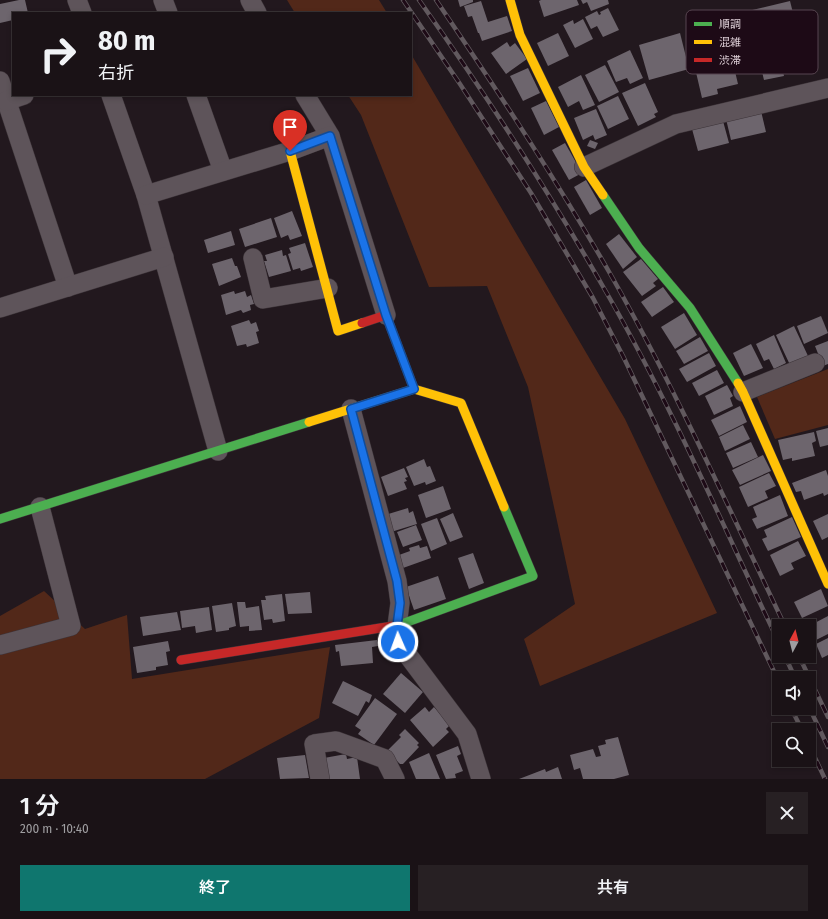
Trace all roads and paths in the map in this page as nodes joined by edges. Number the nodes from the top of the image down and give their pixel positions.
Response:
1 (77, 0) edge
2 (163, 0) edge
3 (250, 0) edge
4 (510, 0) edge
5 (82, 12) edge
6 (168, 12) edge
7 (256, 12) edge
8 (0, 81) edge
9 (828, 88) edge
10 (12, 95) edge
11 (110, 96) edge
12 (196, 96) edge
13 (306, 96) edge
14 (15, 98) edge
15 (330, 136) junction
16 (290, 151) junction
17 (584, 167) junction
18 (223, 171) junction
19 (146, 195) junction
20 (164, 257) junction
21 (253, 258) dead end
22 (68, 287) junction
23 (328, 288) junction
24 (0, 308) edge
25 (386, 315) junction
26 (815, 363) dead end
27 (414, 389) junction
28 (743, 392) junction
29 (351, 409) junction
30 (218, 451) junction
31 (40, 507) junction
32 (0, 519) edge
33 (828, 584) edge
34 (397, 626) junction
35 (0, 645) edge
36 (181, 660) dead end
37 (320, 779) edge
38 (395, 779) edge
39 (481, 779) edge

1 - 5 street
2 - 6 street
3 - 7 street
4 - 17 street
8 - 10 street
9 - 17 street
11 - 19 street
12 - 18 street
13 - 15 street
14 - 22 street
15 - 16 street
15 - 25 street
16 - 18 street
16 - 23 street
17 - 28 street
18 - 19 street
19 - 20 street
20 - 22 street
20 - 30 street
21 - 23 street
22 - 24 street
23 - 25 street
25 - 27 street
26 - 28 street
27 - 29 street
27 - 34 street
28 - 33 street
29 - 30 street
29 - 34 street
30 - 31 street
31 - 32 street
31 - 35 street
34 - 36 street
34 - 39 street
37 - 38 street

